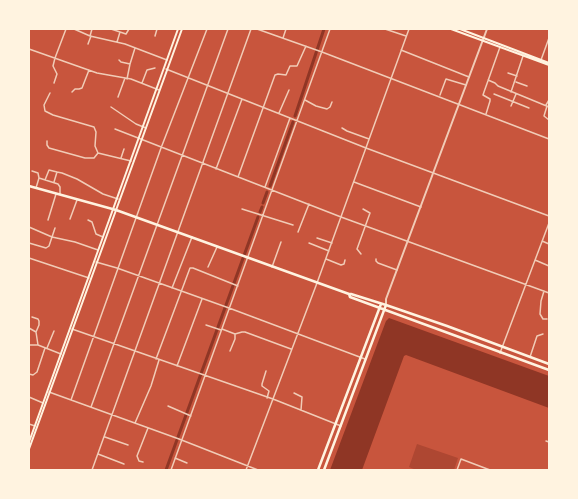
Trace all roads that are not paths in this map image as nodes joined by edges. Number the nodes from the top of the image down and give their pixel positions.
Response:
1 (66, 29) edge
2 (74, 29) edge
3 (92, 29) edge
4 (111, 29) edge
5 (129, 29) edge
6 (157, 29) edge
7 (177, 29) edge
8 (207, 29) edge
9 (228, 29) edge
10 (251, 29) edge
11 (257, 29) edge
12 (286, 29) edge
13 (330, 29) edge
14 (385, 29) edge
15 (408, 29) edge
16 (451, 29) edge
17 (460, 29) edge
18 (487, 29) edge
19 (182, 30) edge
20 (120, 32) junction
21 (90, 36) junction
22 (155, 36) dead end
23 (406, 36) junction
24 (283, 38) junction
25 (549, 38) edge
26 (483, 39) junction
27 (117, 42) junction
28 (88, 44) dead end
29 (306, 46) junction
30 (500, 47) junction
31 (136, 48) junction
32 (29, 49) edge
33 (401, 50) junction
34 (322, 52) junction
35 (523, 56) junction
36 (55, 58) junction
37 (119, 60) dead end
38 (168, 60) junction
39 (541, 61) junction
40 (130, 64) junction
41 (549, 64) edge
42 (155, 68) dead end
43 (166, 69) junction
44 (89, 70) junction
45 (508, 73) dead end
46 (517, 76) junction
47 (188, 77) junction
48 (391, 77) junction
49 (469, 77) junction
50 (126, 78) junction
51 (488, 80) junction
52 (515, 82) junction
53 (54, 83) dead end
54 (142, 83) junction
55 (208, 85) junction
56 (466, 85) junction
57 (527, 86) dead end
58 (158, 90) junction
59 (289, 90) dead end
60 (72, 92) dead end
61 (511, 92) junction
62 (50, 93) dead end
63 (228, 94) junction
64 (494, 94) dead end
65 (516, 94) junction
66 (440, 96) junction
67 (118, 97) dead end
68 (243, 99) junction
69 (305, 100) junction
70 (549, 100) edge
71 (332, 102) dead end
72 (513, 102) junction
73 (459, 104) junction
74 (511, 106) dead end
75 (548, 106) edge
76 (263, 107) junction
77 (111, 108) dead end
78 (529, 108) dead end
79 (279, 114) junction
80 (486, 114) junction
81 (290, 118) junction
82 (549, 120) edge
83 (298, 121) junction
84 (144, 128) junction
85 (342, 128) dead end
86 (115, 129) dead end
87 (369, 138) junction
88 (140, 139) junction
89 (549, 139) edge
90 (47, 141) dead end
91 (161, 148) junction
92 (366, 148) junction
93 (124, 149) dead end
94 (98, 153) junction
95 (182, 156) junction
96 (121, 158) junction
97 (132, 162) junction
98 (203, 164) junction
99 (216, 169) junction
100 (32, 170) dead end
101 (57, 172) junction
102 (434, 173) junction
103 (238, 177) junction
104 (39, 178) junction
105 (45, 180) junction
106 (54, 182) junction
107 (354, 182) junction
108 (29, 186) edge
109 (265, 187) junction
110 (36, 188) junction
111 (270, 189) junction
112 (56, 194) junction
113 (60, 196) junction
114 (118, 199) junction
115 (77, 200) junction
116 (309, 204) junction
117 (421, 207) junction
118 (242, 209) dead end
119 (363, 209) dead end
120 (114, 210) junction
121 (264, 216) junction
122 (549, 216) edge
123 (136, 217) junction
124 (342, 217) junction
125 (70, 219) dead end
126 (48, 220) dead end
127 (88, 220) dead end
128 (549, 223) edge
129 (157, 224) junction
130 (293, 225) dead end
131 (365, 226) junction
132 (29, 227) edge
133 (55, 228) dead end
134 (178, 232) junction
135 (298, 232) dead end
136 (52, 237) junction
137 (103, 237) junction
138 (192, 237) junction
139 (317, 238) dead end
140 (542, 241) junction
141 (281, 242) dead end
142 (408, 242) junction
143 (29, 243) edge
144 (309, 243) dead end
145 (332, 243) junction
146 (549, 244) edge
147 (217, 246) junction
148 (98, 250) junction
149 (329, 251) junction
150 (361, 254) dead end
151 (245, 257) junction
152 (29, 258) edge
153 (326, 259) junction
154 (376, 259) dead end
155 (345, 260) dead end
156 (535, 260) junction
157 (95, 262) junction
158 (272, 266) junction
159 (549, 266) edge
160 (208, 267) dead end
161 (117, 268) junction
162 (397, 270) junction
163 (139, 276) junction
164 (90, 279) junction
165 (160, 283) junction
166 (317, 283) junction
167 (235, 285) junction
168 (526, 285) junction
169 (172, 288) junction
170 (181, 291) junction
171 (544, 291) junction
172 (549, 293) edge
173 (349, 294) junction
174 (202, 298) junction
175 (386, 299) junction
176 (381, 304) junction
177 (386, 305) junction
178 (227, 307) junction
179 (379, 308) junction
180 (384, 309) junction
181 (32, 317) dead end
182 (547, 319) dead end
183 (206, 325) dead end
184 (29, 328) edge
185 (71, 329) junction
186 (220, 329) junction
187 (54, 331) dead end
188 (36, 332) junction
189 (235, 334) junction
190 (297, 334) junction
191 (543, 334) dead end
192 (93, 336) junction
193 (114, 344) junction
194 (38, 345) junction
195 (29, 346) edge
196 (502, 347) junction
197 (46, 348) junction
198 (292, 349) junction
199 (230, 351) dead end
200 (135, 352) junction
201 (500, 353) junction
202 (62, 354) junction
203 (360, 356) junction
204 (530, 357) junction
205 (365, 358) junction
206 (156, 359) junction
207 (159, 360) junction
208 (549, 364) edge
209 (177, 366) junction
210 (549, 370) edge
211 (266, 371) dead end
212 (29, 374) edge
213 (203, 375) junction
214 (48, 392) junction
215 (294, 393) dead end
216 (29, 398) edge
217 (267, 398) junction
218 (273, 399) junction
219 (71, 400) junction
220 (43, 403) junction
221 (168, 406) dead end
222 (91, 407) junction
223 (300, 410) junction
224 (112, 415) junction
225 (191, 416) junction
226 (135, 423) junction
227 (335, 423) junction
228 (29, 424) edge
229 (35, 426) junction
230 (341, 426) junction
231 (148, 428) junction
232 (104, 437) junction
233 (31, 439) edge
234 (182, 440) junction
235 (546, 441) dead end
236 (29, 442) edge
237 (549, 442) edge
238 (128, 445) dead end
239 (29, 449) edge
240 (98, 454) junction
241 (175, 458) junction
242 (143, 462) dead end
243 (188, 463) dead end
244 (124, 464) dead end
245 (247, 466) junction
246 (92, 470) edge
247 (171, 470) edge
248 (246, 470) edge
249 (258, 470) edge
250 (318, 470) edge
251 (324, 470) edge
252 (457, 470) edge
253 (490, 470) edge

1 - 36 street
2 - 21 street
3 - 21 street
4 - 20 street
5 - 20 street
6 - 22 street
7 - 19 street
7 - 38 main road
8 - 47 street
9 - 55 street
10 - 63 street
11 - 24 street
12 - 24 street
13 - 34 street
14 - 23 street
15 - 23 street
16 - 26 main road
17 - 26 main road
18 - 26 street
19 - 43 main road
20 - 27 street
21 - 27 street
21 - 28 street
23 - 33 street
24 - 29 street
25 - 39 street
26 - 30 main road
26 - 39 main road
26 - 49 street
27 - 31 street
29 - 34 street
29 - 76 street
30 - 35 main road
30 - 51 street
31 - 38 street
31 - 40 street
32 - 36 street
33 - 48 street
33 - 49 street
34 - 48 street
34 - 69 street
35 - 39 main road
35 - 46 street
36 - 44 street
36 - 53 street
37 - 40 street
38 - 43 main road
39 - 41 main road
40 - 50 street
42 - 54 street
43 - 47 street
43 - 58 main road
44 - 50 street
44 - 60 street
45 - 46 street
46 - 52 street
47 - 55 street
47 - 91 street
48 - 66 street
48 - 87 street
49 - 56 street
50 - 54 street
50 - 67 street
51 - 61 street
51 - 80 street
52 - 57 street
52 - 61 street
54 - 58 street
55 - 63 street
55 - 95 street
56 - 66 street
56 - 73 street
58 - 84 main road
59 - 79 street
61 - 65 street
62 - 94 street
63 - 68 street
63 - 98 street
64 - 72 street
65 - 72 street
65 - 75 street
66 - 73 street
68 - 76 street
68 - 99 street
69 - 71 street
69 - 83 street
70 - 75 street
72 - 74 street
72 - 78 street
73 - 80 street
73 - 102 street
75 - 82 street
76 - 79 street
76 - 103 street
77 - 84 street
79 - 81 street
80 - 89 street
81 - 83 street
81 - 109 street
83 - 92 street
83 - 111 street
84 - 88 main road
85 - 87 street
86 - 88 street
87 - 92 street
88 - 91 street
88 - 97 main road
90 - 94 street
91 - 95 street
91 - 123 street
92 - 102 street
92 - 107 street
93 - 96 street
94 - 96 street
95 - 98 street
95 - 129 street
96 - 97 street
97 - 114 main road
98 - 99 street
98 - 134 street
99 - 103 street
100 - 104 street
101 - 105 street
101 - 106 street
101 - 114 street
102 - 117 street
102 - 122 street
103 - 109 street
104 - 105 street
104 - 110 street
105 - 106 street
106 - 113 street
107 - 117 street
107 - 124 street
108 - 110 main road
109 - 111 street
110 - 112 main road
111 - 116 street
111 - 121 street
112 - 113 main road
112 - 126 street
113 - 115 main road
114 - 120 main road
115 - 120 main road
115 - 125 street
116 - 124 street
116 - 135 street
117 - 142 street
118 - 121 street
119 - 131 street
120 - 123 main road
120 - 137 main road
120 - 157 main road
121 - 130 street
121 - 151 street
123 - 129 main road
123 - 161 street
124 - 131 street
124 - 145 street
127 - 137 street
128 - 140 street
129 - 134 main road
129 - 163 street
131 - 142 street
131 - 150 street
132 - 136 street
133 - 136 street
134 - 138 main road
134 - 165 street
136 - 143 street
136 - 148 street
137 - 148 main road
138 - 147 main road
138 - 169 street
139 - 145 street
140 - 146 street
140 - 156 street
141 - 158 street
142 - 162 street
142 - 168 street
144 - 149 street
145 - 149 street
147 - 151 main road
147 - 160 street
148 - 157 main road
149 - 153 street
151 - 158 main road
151 - 167 street
152 - 164 street
153 - 155 street
153 - 166 street
154 - 162 street
156 - 159 street
156 - 168 street
157 - 161 street
157 - 164 main road
158 - 166 main road
161 - 163 street
161 - 192 street
162 - 175 street
163 - 165 street
163 - 193 street
164 - 185 main road
165 - 169 street
165 - 200 street
166 - 173 main road
166 - 190 street
167 - 170 street
167 - 178 street
168 - 171 street
168 - 196 street
169 - 170 street
170 - 174 street
170 - 206 street
171 - 172 street
171 - 182 street
173 - 176 main road
173 - 179 main road
174 - 178 street
174 - 209 street
175 - 176 street
175 - 177 street
176 - 177 main road
176 - 179 main road
177 - 180 main road
177 - 196 main road
178 - 186 street
178 - 190 street
179 - 180 main road
179 - 203 main road
180 - 201 main road
180 - 205 main road
181 - 188 street
183 - 186 street
184 - 188 street
185 - 192 street
185 - 202 main road
186 - 189 street
186 - 213 street
187 - 197 street
188 - 194 street
189 - 198 street
189 - 199 street
190 - 198 street
190 - 203 street
191 - 204 street
192 - 193 street
192 - 219 street
193 - 200 street
193 - 222 street
194 - 195 street
194 - 197 street
196 - 201 street
196 - 204 main road
197 - 202 street
197 - 212 street
198 - 218 street
200 - 206 street
200 - 224 street
201 - 210 main road
202 - 214 main road
203 - 205 street
203 - 227 main road
204 - 208 main road
205 - 230 main road
206 - 207 street
207 - 209 street
207 - 226 street
209 - 213 street
211 - 217 street
213 - 217 street
213 - 225 street
214 - 219 street
214 - 220 main road
214 - 233 main road
215 - 223 street
216 - 220 street
217 - 218 street
218 - 223 street
218 - 245 street
219 - 222 street
220 - 229 main road
221 - 225 street
222 - 224 street
223 - 227 street
224 - 226 street
224 - 232 street
225 - 234 street
226 - 231 street
227 - 230 street
227 - 250 main road
228 - 229 street
229 - 233 main road
230 - 251 main road
231 - 234 street
231 - 242 street
232 - 238 street
232 - 240 street
233 - 236 main road
233 - 239 main road
234 - 241 street
234 - 245 street
235 - 237 street
240 - 244 street
240 - 246 street
241 - 243 street
241 - 247 street
245 - 248 street
245 - 249 street
252 - 253 street

